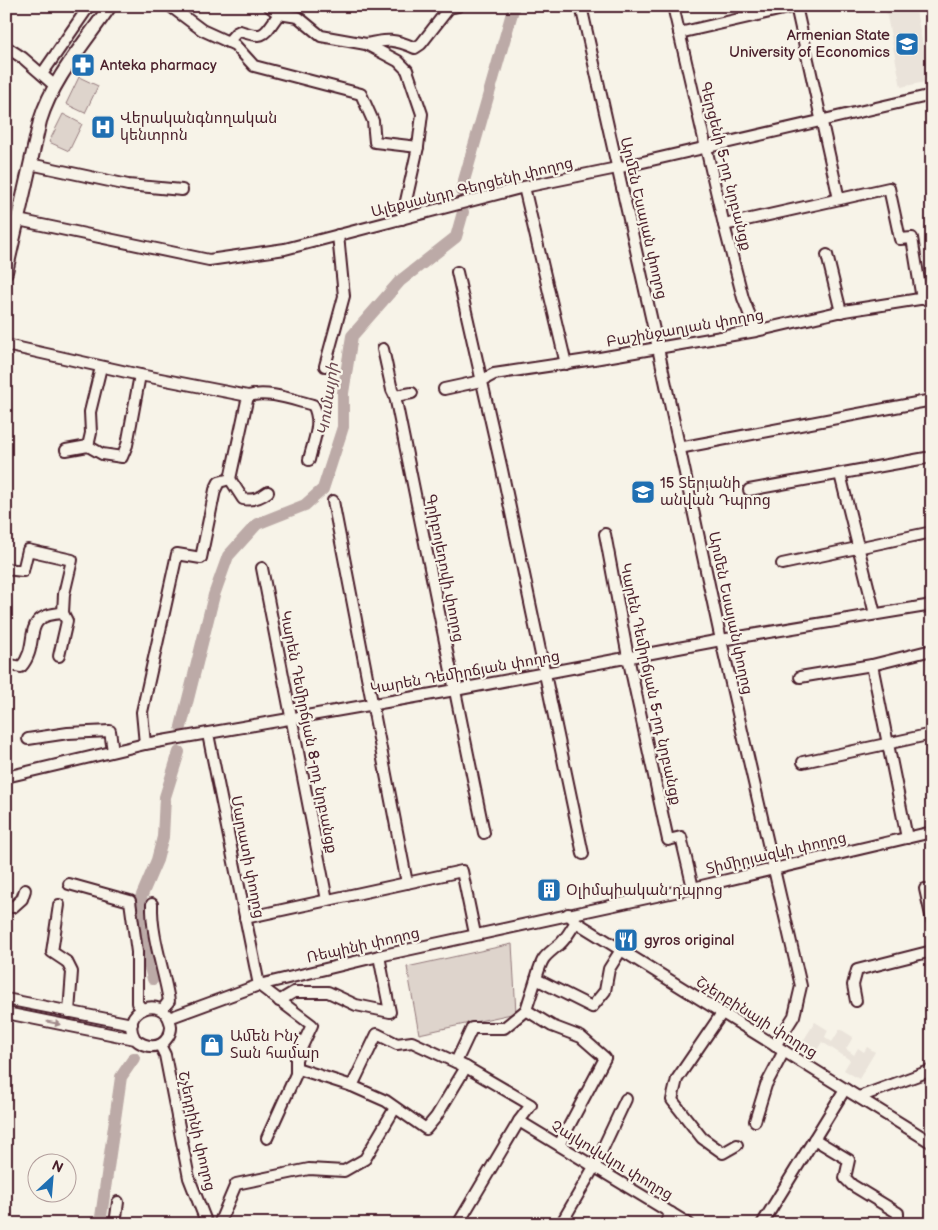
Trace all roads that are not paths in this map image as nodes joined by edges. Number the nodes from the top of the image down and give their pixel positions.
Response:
1 (89, 6) edge
2 (110, 6) edge
3 (170, 6) edge
4 (269, 6) edge
5 (458, 6) edge
6 (581, 6) edge
7 (673, 6) edge
8 (796, 6) edge
9 (279, 14) junction
10 (679, 33) junction
11 (228, 42) junction
12 (366, 44) junction
13 (6, 47) edge
14 (42, 74) junction
15 (54, 85) junction
16 (932, 95) edge
17 (822, 120) junction
18 (705, 146) junction
19 (418, 147) junction
20 (30, 164) junction
21 (617, 168) junction
22 (524, 187) junction
23 (182, 190) dead end
24 (839, 199) junction
25 (402, 219) junction
26 (18, 220) junction
27 (724, 225) junction
28 (338, 236) junction
29 (827, 255) dead end
30 (6, 272) edge
31 (457, 272) dead end
32 (927, 298) edge
33 (841, 312) junction
34 (756, 330) junction
35 (6, 346) edge
36 (658, 348) junction
37 (383, 349) dead end
38 (566, 364) junction
39 (325, 366) dead end
40 (101, 367) junction
41 (140, 375) junction
42 (481, 381) junction
43 (444, 389) dead end
44 (412, 393) dead end
45 (248, 396) junction
46 (395, 396) junction
47 (932, 400) edge
48 (88, 446) junction
49 (679, 448) junction
50 (66, 450) dead end
51 (926, 458) dead end
52 (308, 460) dead end
53 (840, 474) junction
54 (230, 479) junction
55 (749, 490) dead end
56 (268, 492) dead end
57 (333, 501) dead end
58 (932, 532) edge
59 (605, 534) dead end
60 (859, 548) junction
61 (782, 564) dead end
62 (262, 568) dead end
63 (6, 569) edge
64 (932, 605) edge
65 (63, 613) junction
66 (875, 614) junction
67 (721, 640) junction
68 (932, 650) edge
69 (59, 656) dead end
70 (628, 658) junction
71 (6, 664) edge
72 (872, 665) junction
73 (545, 673) junction
74 (800, 677) dead end
75 (455, 690) junction
76 (372, 705) junction
77 (290, 719) junction
78 (208, 734) junction
79 (932, 734) edge
80 (28, 739) dead end
81 (886, 743) junction
82 (145, 744) junction
83 (113, 751) junction
84 (803, 762) dead end
85 (6, 778) edge
86 (932, 832) edge
87 (484, 834) dead end
88 (907, 838) junction
89 (583, 854) dead end
90 (773, 869) junction
91 (407, 883) junction
92 (69, 884) dead end
93 (693, 888) junction
94 (925, 888) dead end
95 (24, 890) dead end
96 (327, 900) junction
97 (152, 904) dead end
98 (59, 905) dead end
99 (6, 906) edge
100 (568, 914) junction
101 (245, 918) junction
102 (932, 920) edge
103 (576, 922) junction
104 (475, 934) junction
105 (621, 950) junction
106 (932, 951) edge
107 (379, 956) junction
108 (536, 979) junction
109 (259, 985) junction
110 (6, 999) edge
111 (279, 1001) junction
112 (856, 1001) dead end
113 (142, 1009) junction
114 (526, 1010) junction
115 (70, 1012) junction
116 (6, 1013) edge
117 (722, 1013) junction
118 (165, 1014) junction
119 (132, 1024) junction
120 (135, 1039) junction
121 (160, 1044) junction
122 (775, 1046) junction
123 (784, 1052) junction
124 (456, 1062) junction
125 (466, 1067) junction
126 (296, 1068) junction
127 (932, 1070) edge
128 (352, 1086) junction
129 (845, 1089) junction
130 (859, 1097) junction
131 (626, 1099) dead end
132 (395, 1108) junction
133 (519, 1121) junction
134 (755, 1121) dead end
135 (267, 1138) dead end
136 (814, 1139) junction
137 (932, 1143) edge
138 (559, 1145) junction
139 (737, 1145) dead end
140 (594, 1166) junction
141 (118, 1202) dead end
142 (671, 1213) junction
143 (115, 1224) edge
144 (206, 1224) edge
145 (219, 1224) edge
146 (458, 1224) edge
147 (561, 1224) edge
148 (665, 1224) edge
149 (689, 1224) edge
150 (762, 1224) edge
151 (898, 1224) edge

1 - 14 street
2 - 15 main road
3 - 11 street
4 - 9 street
5 - 12 street
6 - 21 street, Արմեն Եսայան փողոց
7 - 10 street, Գերցենի 5-րդ նրբանցք
8 - 10 street
8 - 17 street
9 - 11 street
9 - 12 street
10 - 18 street, Գերցենի 5-րդ նրբանցք
11 - 19 street
12 - 19 street
13 - 14 street
14 - 15 street
15 - 20 main road
16 - 17 street, Ալեքսանդր Գերցենի փողոց
17 - 18 street, Ալեքսանդր Գերցենի փողոց
17 - 24 street
18 - 21 street, Ալեքսանդր Գերցենի փողոց
18 - 27 street, Գերցենի 5-րդ նրբանցք
19 - 25 street
20 - 23 street
20 - 26 main road
21 - 22 street, Ալեքսանդր Գերցենի փողոց
21 - 36 street, Արմեն Եսայան փողոց
22 - 25 street, Ալեքսանդր Գերցենի փողոց
22 - 38 street
24 - 27 street
24 - 32 street
25 - 28 street, Ալեքսանդր Գերցենի փողոց
26 - 28 street, Ալեքսանդր Գերցենի փողոց
26 - 30 main road
27 - 34 street, Գերցենի 5-րդ նրբանցք
28 - 39 street
29 - 33 street
31 - 42 street
32 - 33 street, Բաշինջաղյան փողոց
33 - 34 street, Բաշինջաղյան փողոց
34 - 36 street, Բաշինջաղյան փողոց
35 - 40 street
36 - 38 street, Բաշինջաղյան փողոց
36 - 49 street, Արմեն Եսայան փողոց
37 - 46 street, Գրիբոյեդովի փողոց
38 - 42 street, Բաշինջաղյան փողոց
40 - 41 street
40 - 48 street
41 - 45 street
41 - 48 street
42 - 43 street, Բաշինջաղյան փողոց
42 - 73 street
44 - 46 street
45 - 52 street
45 - 54 street
46 - 75 street, Գրիբոյեդովի փողոց
47 - 49 street
48 - 50 street
49 - 67 street, Արմեն Եսայան փողոց
51 - 53 street
53 - 55 street
53 - 60 street
54 - 56 street
54 - 82 street
57 - 76 street
58 - 60 street
59 - 70 street, Կարեն Դեմիրճյան 5-րդ նրբանցք
60 - 61 street
60 - 66 street
62 - 77 street, Կարեն Դեմիրճյան 8-րդ նրբանցք
63 - 65 street
64 - 66 street, Կարեն Դեմիրճյան փողոց
65 - 69 street
65 - 71 street
66 - 67 street, Կարեն Դեմիրճյան փողոց
67 - 70 street, Կարեն Դեմիրճյան փողոց
67 - 90 street, Արմեն Եսայան փողոց
68 - 72 street
70 - 73 street, Կարեն Դեմիրճյան փողոց
70 - 93 street, Կարեն Դեմիրճյան 5-րդ նրբանցք
72 - 74 street
72 - 81 street
73 - 75 street, Կարեն Դեմիրճյան փողոց
73 - 89 street
75 - 76 street, Կարեն Դեմիրճյան փողոց
75 - 87 street, Գրիբոյեդովի փողոց
76 - 77 street, Կարեն Դեմիրճյան փողոց
76 - 91 street
77 - 78 street, Կարեն Դեմիրճյան փողոց
77 - 96 street, Կարեն Դեմիրճյան 8-րդ նրբանցք
78 - 82 street, Կարեն Դեմիրճյան փողոց
78 - 101 street, Մարատի փողոց
79 - 81 street
80 - 83 street
81 - 84 street
81 - 88 street
82 - 83 street, Կարեն Դեմիրճյան փողոց
83 - 85 street, Կարեն Դեմիրճյան փողոց
86 - 88 street, Տիմիրյազևի փողոց
88 - 90 street, Տիմիրյազևի փողոց
90 - 93 street, Տիմիրյազևի փողոց
90 - 122 street, Արմեն Եսայան փողոց
91 - 96 street
91 - 104 street
92 - 113 street
93 - 100 street, Տիմիրյազևի փողոց
94 - 102 street
95 - 99 street
96 - 101 street
97 - 118 street
98 - 115 street
100 - 103 street, Շչերբինայի փողոց
100 - 104 street, Ռեպինի փողոց
101 - 109 street, Մարատի փողոց
103 - 105 street, Շչերբինայի փողոց
103 - 108 street
104 - 107 street, Ռեպինի փողոց
105 - 108 street
105 - 117 street, Շչերբինայի փողոց
106 - 112 street
107 - 109 street, Ռեպինի փողոց
107 - 111 street
108 - 114 street
109 - 111 street
109 - 118 street, Ռեպինի փողոց
110 - 115 street
111 - 126 street
113 - 118 street
113 - 119 street
114 - 124 street
114 - 138 street
115 - 119 street
116 -> 120 street
117 - 122 street, Շչերբինայի փողոց
117 - 139 street
118 - 121 street
119 - 120 street
120 - 121 street
121 - 144 street, Շչեդրինի փողոց
122 - 123 street, Շչերբինայի փողոց
123 - 129 street, Շչերբինայի փողոց
123 - 134 street
124 - 125 street
124 - 128 street
125 - 132 street
125 - 133 street
126 - 128 street
126 - 135 street
127 - 130 street
128 - 132 street
129 - 130 street, Շչերբինայի փողոց
129 - 136 street
130 - 137 street, Շչերբինայի փողոց
131 - 140 street
132 - 145 street
133 - 138 street, Չայկովսկու փողոց
133 - 146 street
136 - 150 street
136 - 151 street
138 - 140 street, Չայկովսկու փողոց
140 - 142 street, Չայկովսկու փողոց
140 - 147 street
141 - 143 street
142 - 148 street
142 - 149 street, Չայկովսկու փողոց

